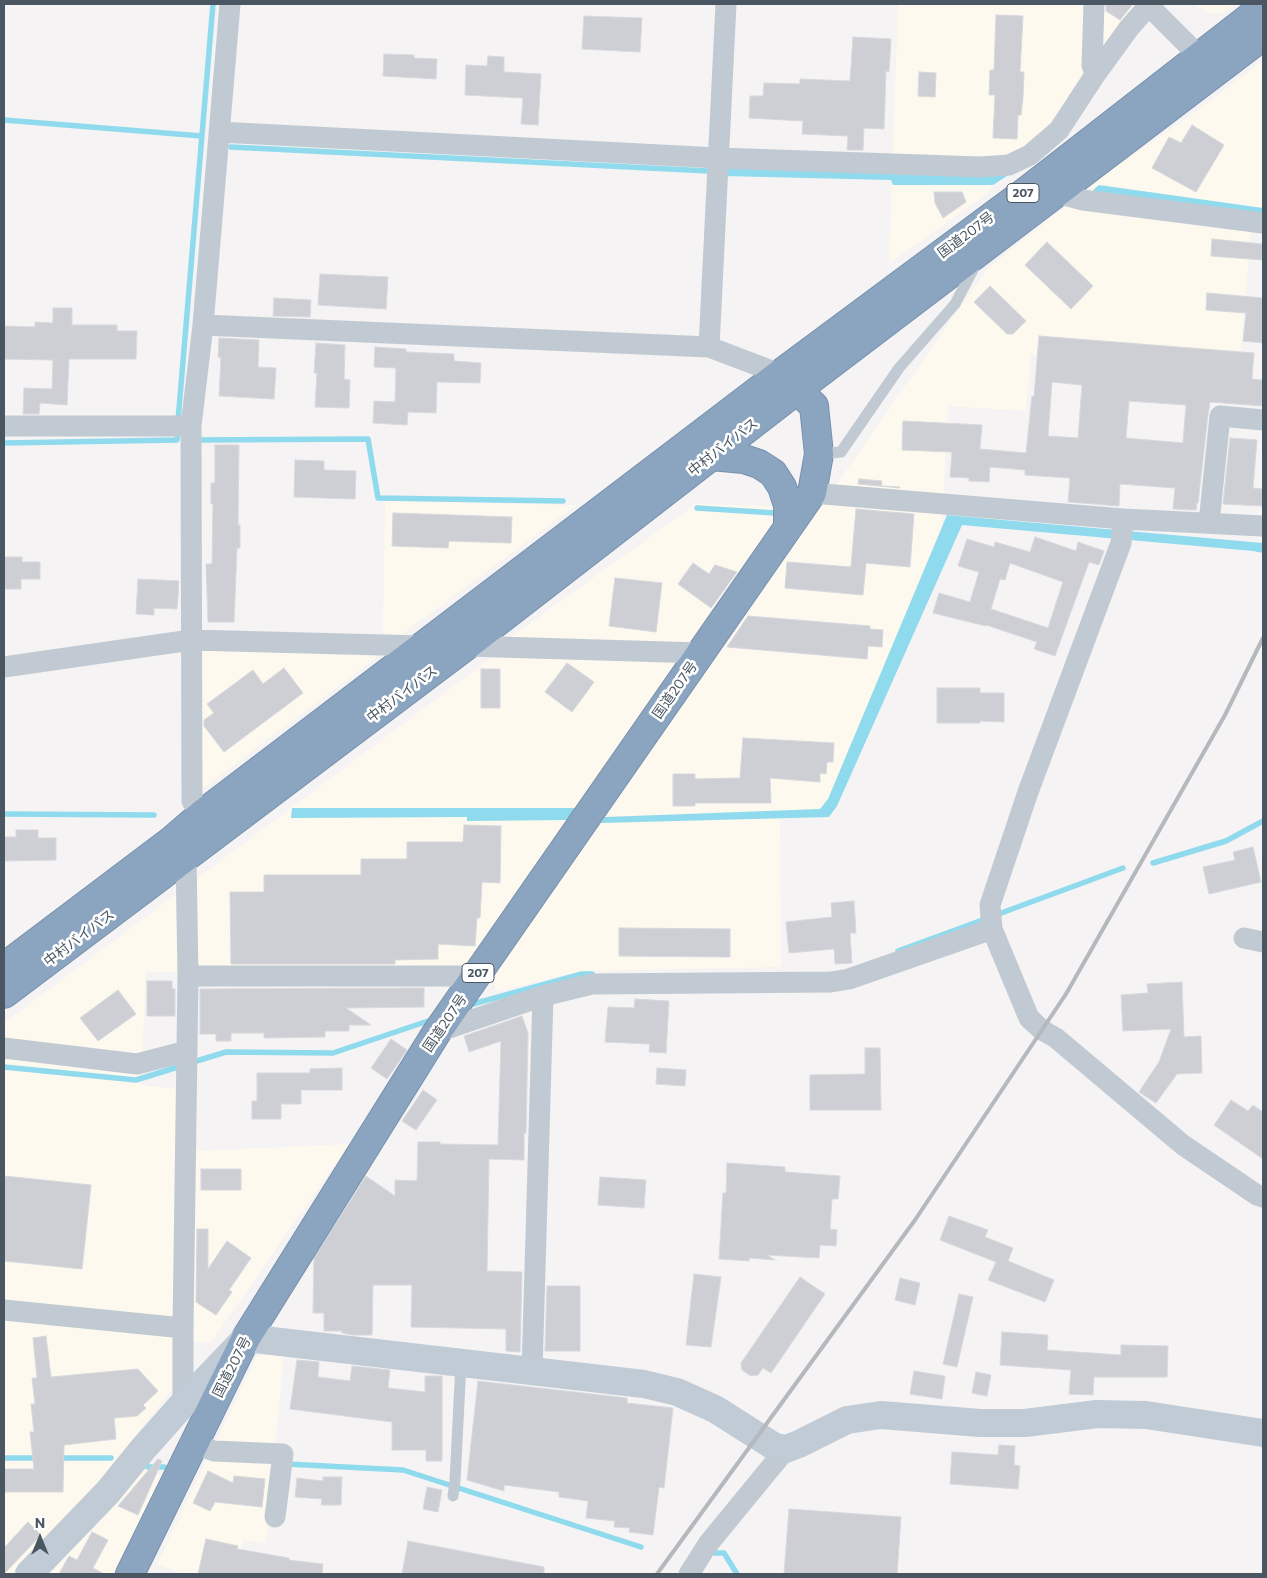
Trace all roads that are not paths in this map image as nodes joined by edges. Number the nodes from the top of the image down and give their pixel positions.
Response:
1 (230, 4) edge
2 (726, 4) edge
3 (1094, 4) edge
4 (1149, 5) edge
5 (1263, 7) edge
6 (1263, 36) edge
7 (1208, 65) junction
8 (1095, 75) junction
9 (219, 132) junction
10 (718, 158) junction
11 (1057, 193) junction
12 (1263, 223) edge
13 (986, 247) junction
14 (203, 325) junction
15 (709, 347) junction
16 (788, 382) junction
17 (1263, 420) edge
18 (4, 426) edge
19 (192, 435) junction
20 (819, 454) junction
21 (711, 456) junction
22 (812, 493) junction
23 (1209, 523) junction
24 (788, 526) junction
25 (1263, 526) edge
26 (1122, 529) junction
27 (192, 640) junction
28 (422, 646) junction
29 (466, 646) junction
30 (700, 654) junction
31 (4, 666) edge
32 (210, 824) junction
33 (178, 849) junction
34 (992, 921) junction
35 (4, 967) edge
36 (188, 976) junction
37 (476, 976) junction
38 (4, 994) edge
39 (543, 996) junction
40 (437, 1032) junction
41 (4, 1048) edge
42 (187, 1060) junction
43 (1263, 1197) edge
44 (4, 1310) edge
45 (183, 1328) junction
46 (246, 1338) junction
47 (461, 1363) junction
48 (532, 1371) junction
49 (184, 1404) junction
50 (1263, 1433) edge
51 (195, 1444) junction
52 (786, 1449) junction
53 (453, 1496) dead end
54 (275, 1517) dead end
55 (29, 1574) edge
56 (130, 1574) edge
57 (689, 1574) edge

1 - 9 street
2 - 10 street
3 - 8 street
4 - 7 street
4 - 8 street
5 - 7 highway, 国道207号 / 207
6 - 7 highway, 国道207号 / 207
7 - 11 highway, 国道207号 / 207
7 - 16 highway, 国道207号 / 207
8 - 10 street
9 - 10 street
9 - 14 street
10 - 15 street
11 - 12 street
11 - 13 highway, 国道207号 / 207
13 - 16 highway, 国道207号 / 207
13 - 20 lane
14 - 15 street
14 - 19 street
15 - 16 street
16 - 20 highway, 国道207号 / 207
16 - 21 highway, 中村バイパス / 207
16 - 28 highway, 中村バイパス / 207
17 - 23 street
18 - 19 street
19 - 27 street
20 - 22 highway, 国道207号 / 207
21 - 24 highway
21 - 29 highway, 中村バイパス / 207
22 - 24 highway, 国道207号 / 207
22 - 26 street
23 - 25 street
23 - 26 street
24 - 30 highway, 国道207号 / 207
26 - 34 street
27 - 28 street
27 - 31 street
27 - 32 street
28 - 32 highway, 中村バイパス / 207
29 - 30 street
29 - 32 highway, 中村バイパス / 207
30 - 37 highway, 国道207号 / 207
32 - 33 highway, 中村バイパス / 207
33 - 35 highway, 中村バイパス / 207
33 - 36 street
33 - 38 highway, 中村バイパス / 207
34 - 39 street
34 - 43 street
36 - 37 street
36 - 42 street
37 - 40 highway, 国道207号 / 207
39 - 40 street
39 - 48 street
40 - 46 highway, 国道207号 / 207
41 - 42 street
42 - 45 street
44 - 45 street
45 - 49 street
46 - 47 street
46 - 49 street
46 - 51 highway, 国道207号 / 207
47 - 48 street
47 - 53 lane
48 - 52 street
49 - 55 street
50 - 52 street
51 - 54 street
51 - 56 highway, 国道207号 / 207
52 - 57 street

